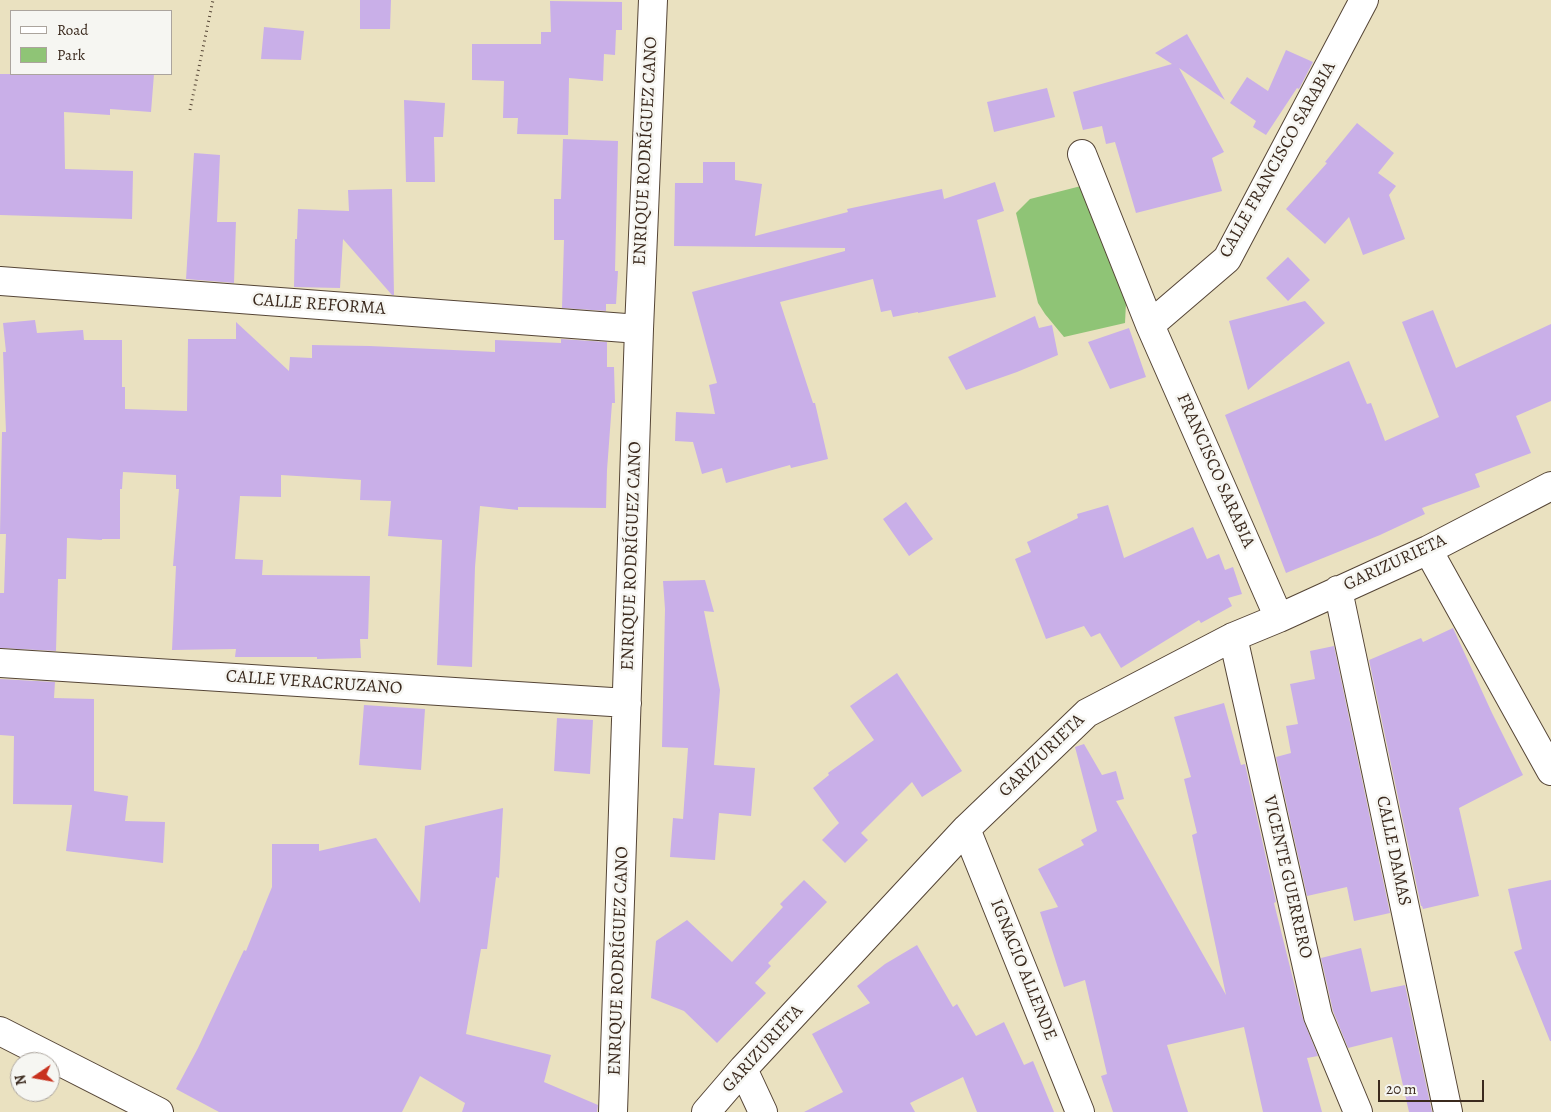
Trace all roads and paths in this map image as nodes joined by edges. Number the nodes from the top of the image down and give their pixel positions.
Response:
1 (213, 0) edge
2 (653, 0) edge
3 (1364, 0) edge
4 (190, 110) dead end
5 (1082, 154) dead end
6 (0, 281) edge
7 (1150, 325) junction
8 (638, 330) junction
9 (1551, 486) edge
10 (1428, 550) junction
11 (1338, 590) junction
12 (1279, 618) junction
13 (1233, 637) junction
14 (0, 663) edge
15 (627, 703) junction
16 (1551, 771) edge
17 (966, 829) junction
18 (0, 1031) edge
19 (743, 1070) junction
20 (159, 1112) edge
21 (614, 1112) edge
22 (706, 1112) edge
23 (763, 1112) edge
24 (1080, 1112) edge
25 (1358, 1112) edge
26 (1448, 1112) edge

1 - 4 path
2 - 8 street, ENRIQUE RODRÍGUEZ CANO
3 - 7 street, CALLE FRANCISCO SARABIA
5 - 7 street, FRANCISCO SARABIA
6 - 8 street, CALLE REFORMA
7 - 12 street, FRANCISCO SARABIA
8 - 15 street, ENRIQUE RODRÍGUEZ CANO
9 - 10 street, GARIZURIETA
10 - 11 street, GARIZURIETA
10 - 16 street
11 - 12 street, GARIZURIETA
11 - 26 street, CALLE DAMAS
12 - 13 street, GARIZURIETA
13 - 17 street, GARIZURIETA
13 - 25 street, VICENTE GUERRERO
14 - 15 street, CALLE VERACRUZANO
15 - 21 street, ENRIQUE RODRÍGUEZ CANO
17 - 19 street, GARIZURIETA
17 - 24 street, IGNACIO ALLENDE
18 - 20 street
19 - 22 street, GARIZURIETA
19 - 23 street

